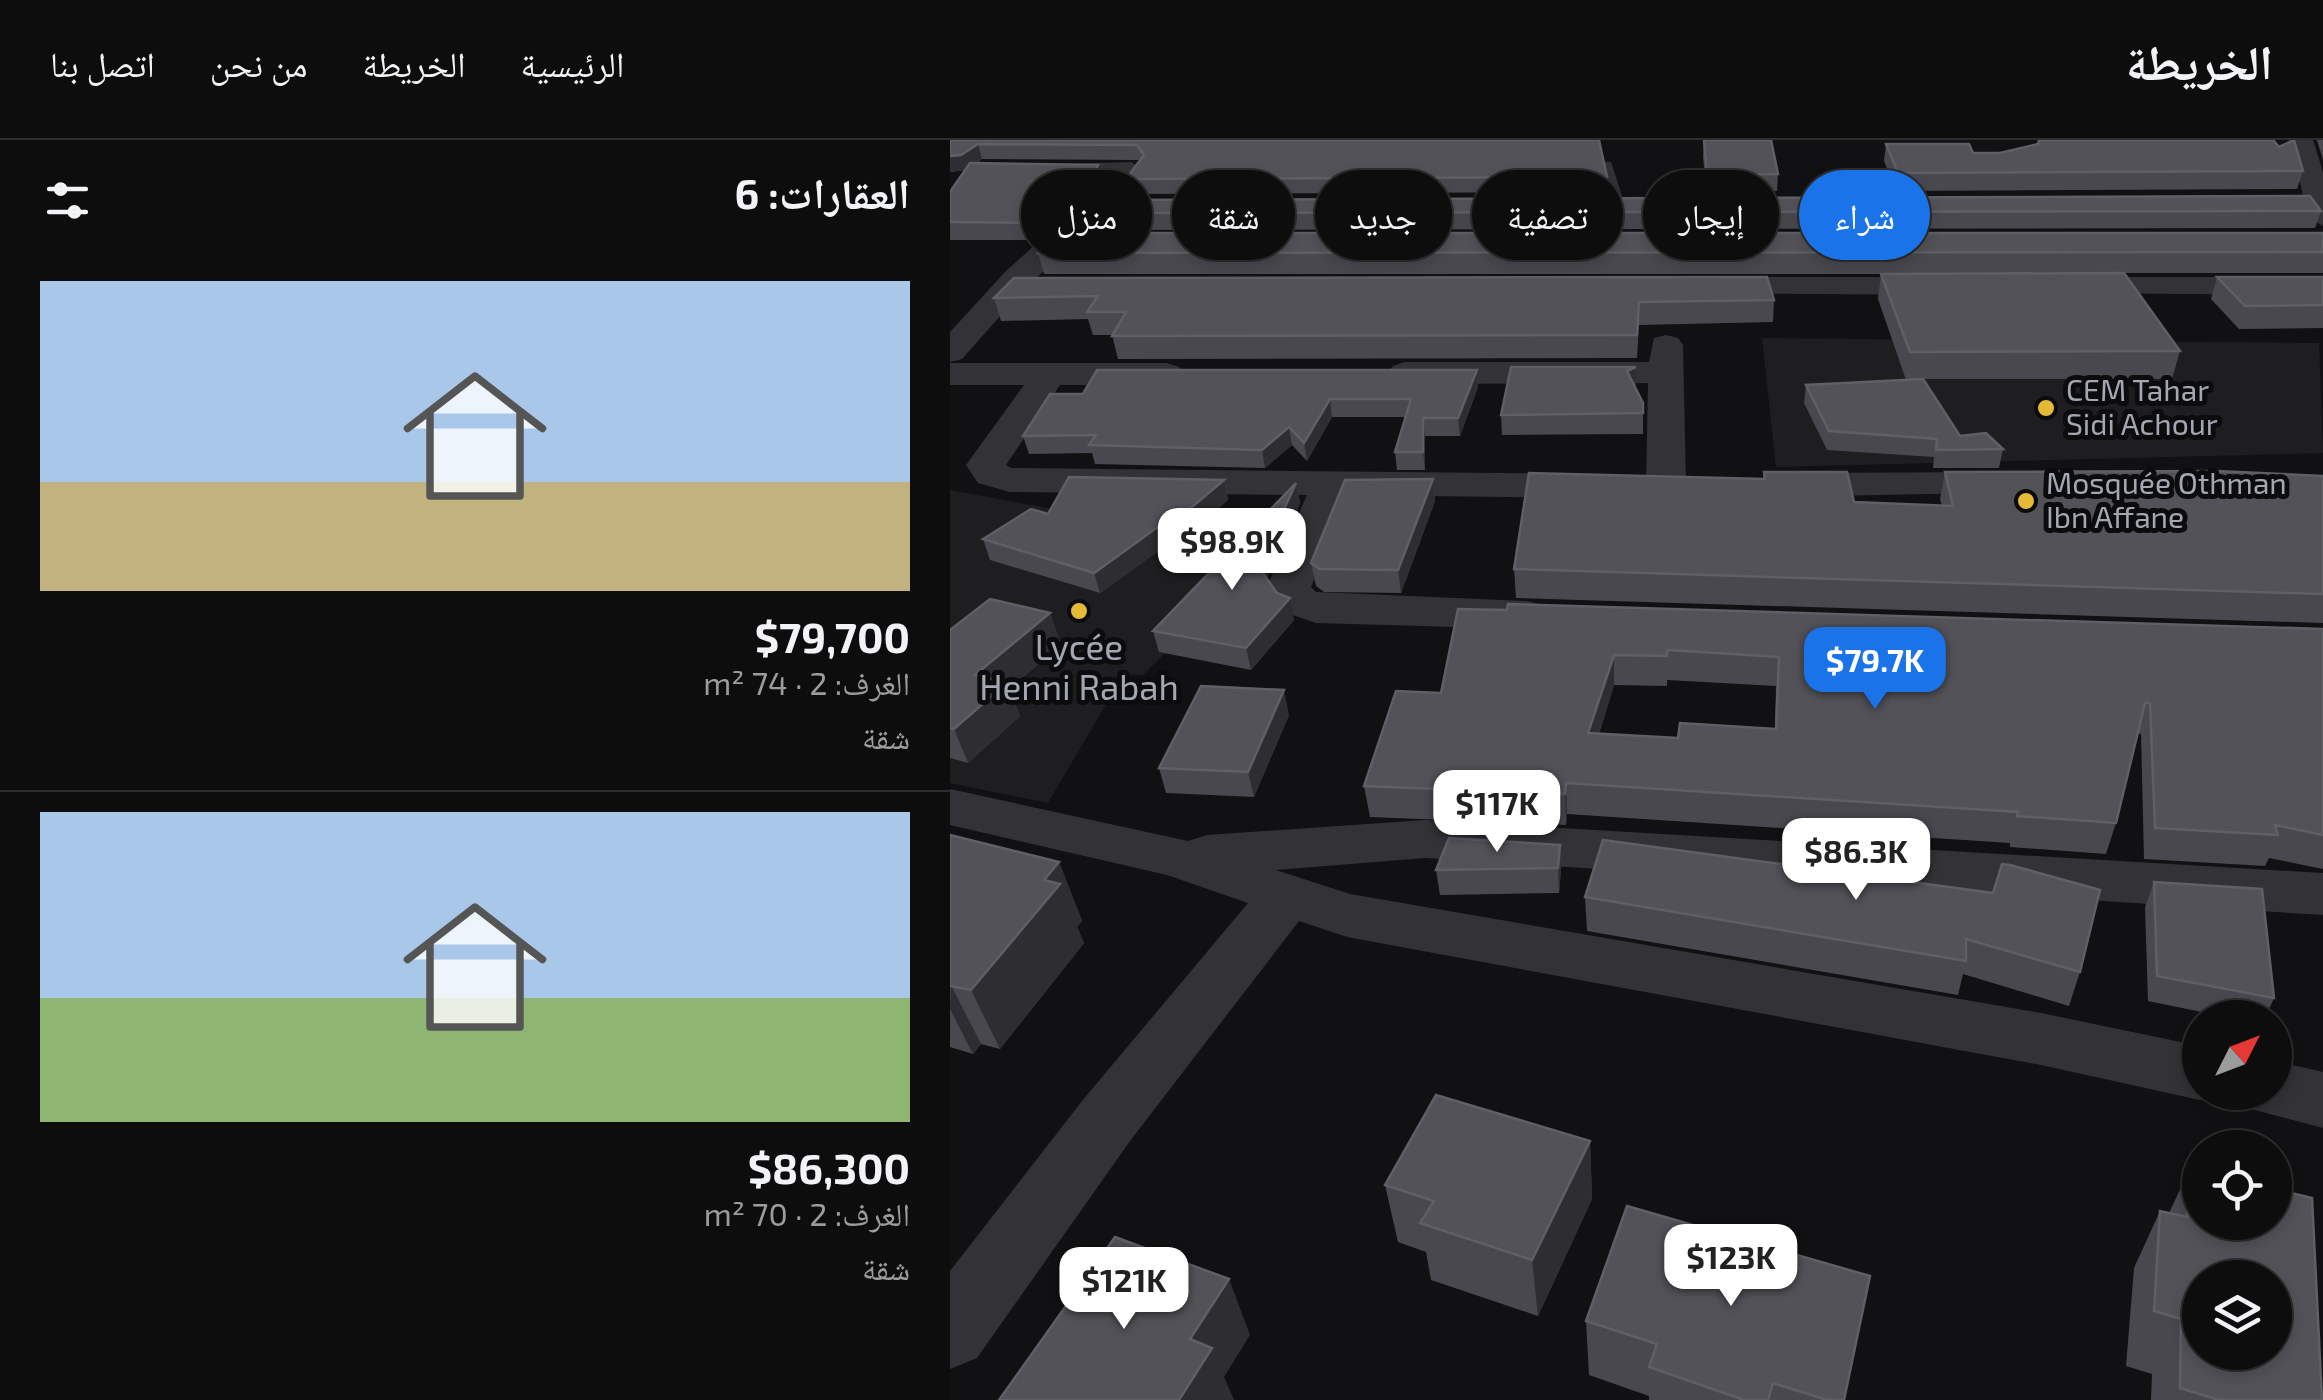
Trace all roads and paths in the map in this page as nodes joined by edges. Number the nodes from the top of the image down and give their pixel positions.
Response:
1 (2301, 140) edge
2 (1523, 168) edge
3 (1602, 170) edge
4 (1001, 171) edge
5 (1021, 171) edge
6 (2280, 201) edge
7 (2318, 208) edge
8 (1037, 260) edge
9 (1666, 286) edge
10 (1984, 286) edge
11 (2024, 286) edge
12 (2323, 286) edge
13 (1008, 287) junction
14 (1048, 287) edge
15 (950, 352) edge
16 (1368, 373) edge
17 (950, 374) edge
18 (1209, 374) edge
19 (1049, 375) junction
20 (2044, 484) edge
21 (1331, 486) junction
22 (1666, 486) junction
23 (1706, 486) edge
24 (1746, 486) edge
25 (1573, 617) edge
26 (950, 806) edge
27 (1176, 857) junction
28 (1289, 892) junction
29 (2323, 894) edge
30 (2182, 1069) edge
31 (2292, 1093) edge
32 (2323, 1100) edge
33 (950, 1332) edge

1 - 7 street
2 - 3 street
4 - 5 street
6 - 7 street
8 - 13 street
9 - 10 street
11 - 12 street
13 - 14 street
13 - 15 street
16 - 22 street
17 - 19 street
18 - 19 street
19 - 21 street
20 - 24 street
21 - 22 street
21 - 25 street
22 - 23 street
26 - 27 street
27 - 28 street
27 - 29 street
28 - 30 street
28 - 33 street
31 - 32 street

